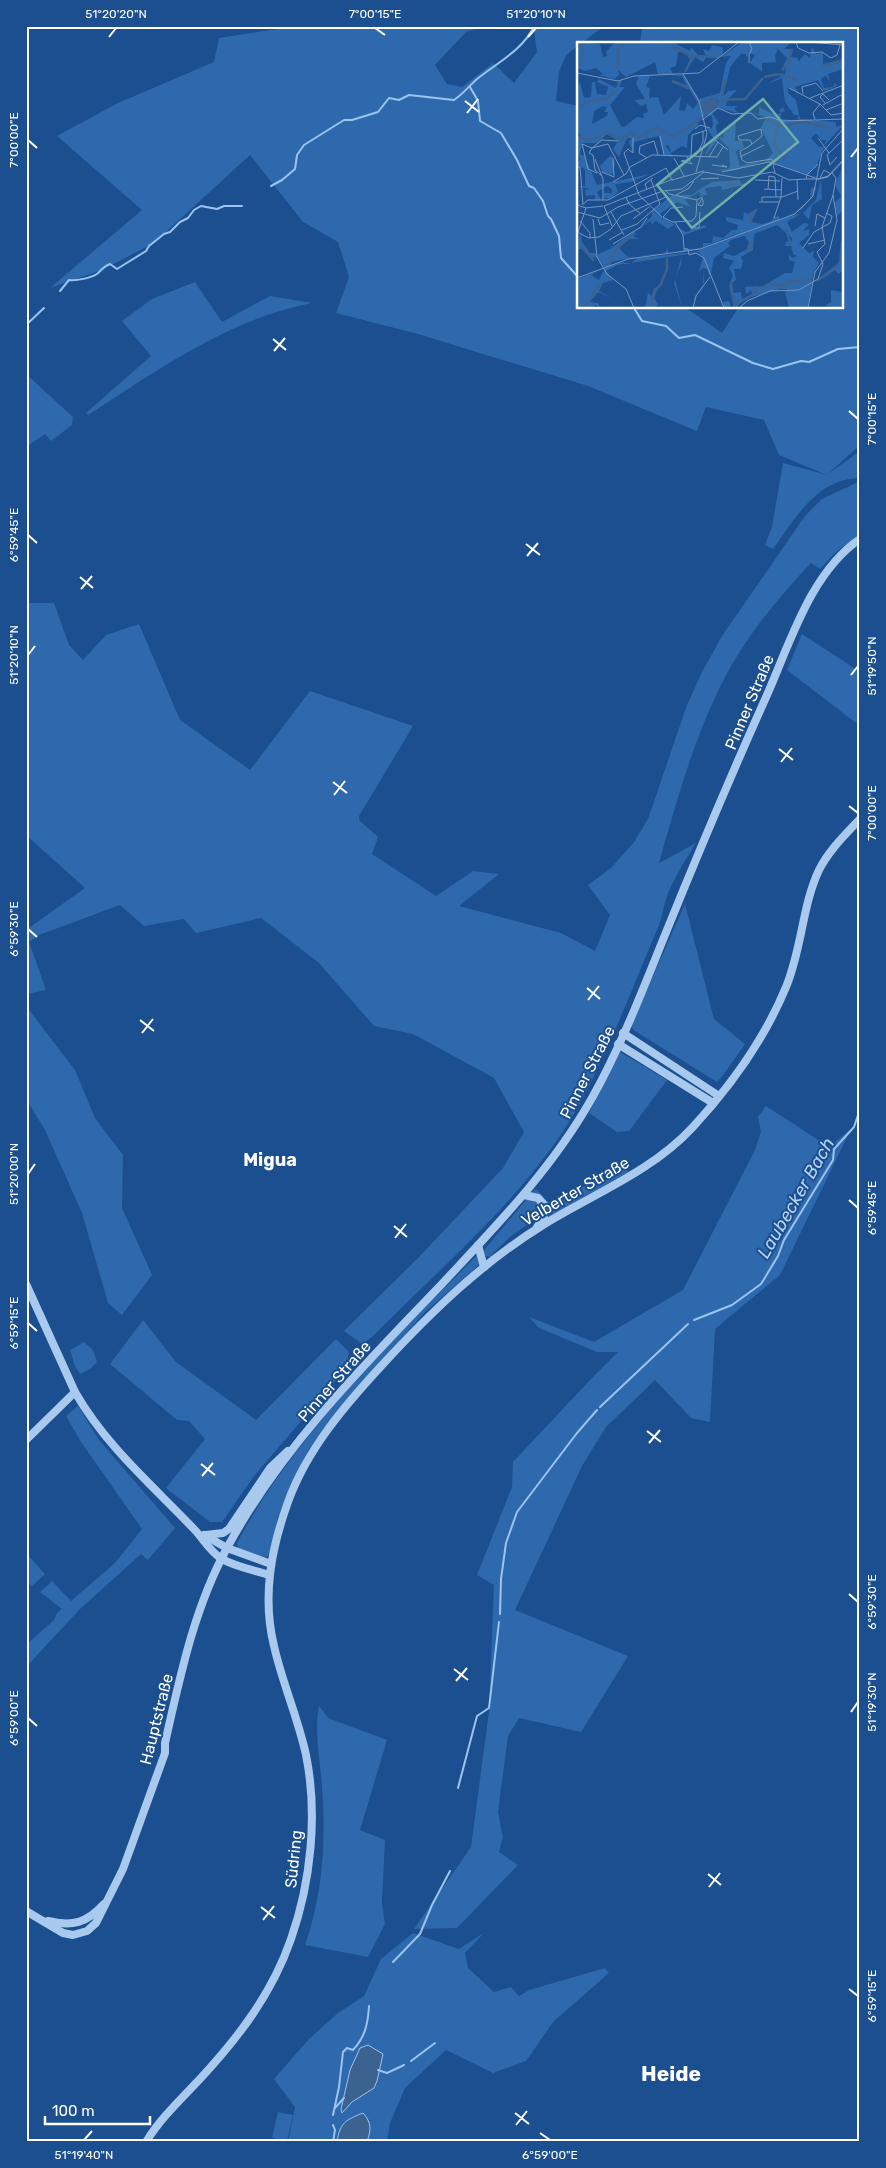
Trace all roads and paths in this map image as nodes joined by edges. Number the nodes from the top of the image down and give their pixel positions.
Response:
1 (860, 539) edge
2 (860, 819) edge
3 (623, 1033) junction
4 (618, 1044) junction
5 (719, 1096) junction
6 (712, 1103) junction
7 (524, 1195) junction
8 (534, 1230) junction
9 (478, 1245) junction
10 (484, 1267) junction
11 (26, 1284) edge
12 (76, 1392) junction
13 (26, 1440) edge
14 (296, 1445) junction
15 (195, 1530) junction
16 (206, 1536) junction
17 (227, 1548) junction
18 (221, 1558) junction
19 (271, 1564) junction
20 (269, 1575) junction
21 (110, 1897) junction
22 (26, 1911) edge
23 (39, 1918) junction
24 (146, 2142) edge

1 - 3 street, Pinner Straße
2 - 5 street, Velberter Straße
3 - 4 street, Pinner Straße
3 - 5 street
4 - 6 street
4 - 7 street, Pinner Straße
5 - 6 street, Velberter Straße
6 - 8 street, Velberter Straße
7 - 8 street
7 - 9 street, Pinner Straße
8 - 10 street, Velberter Straße
9 - 10 street
9 - 14 street, Pinner Straße
10 - 19 street, Velberter Straße
11 - 12 street
12 - 13 street
12 - 15 street
14 - 16 street
14 - 17 street, Pinner Straße
15 - 16 street
15 - 18 street
16 - 17 street
17 - 18 street, Hauptstraße
17 - 19 street
18 - 20 street
18 - 21 street, Hauptstraße
19 - 20 street, Südring
20 - 24 street, Südring
21 - 23 street, Hauptstraße
21 - 23 street, Hauptstraße
22 - 23 street

